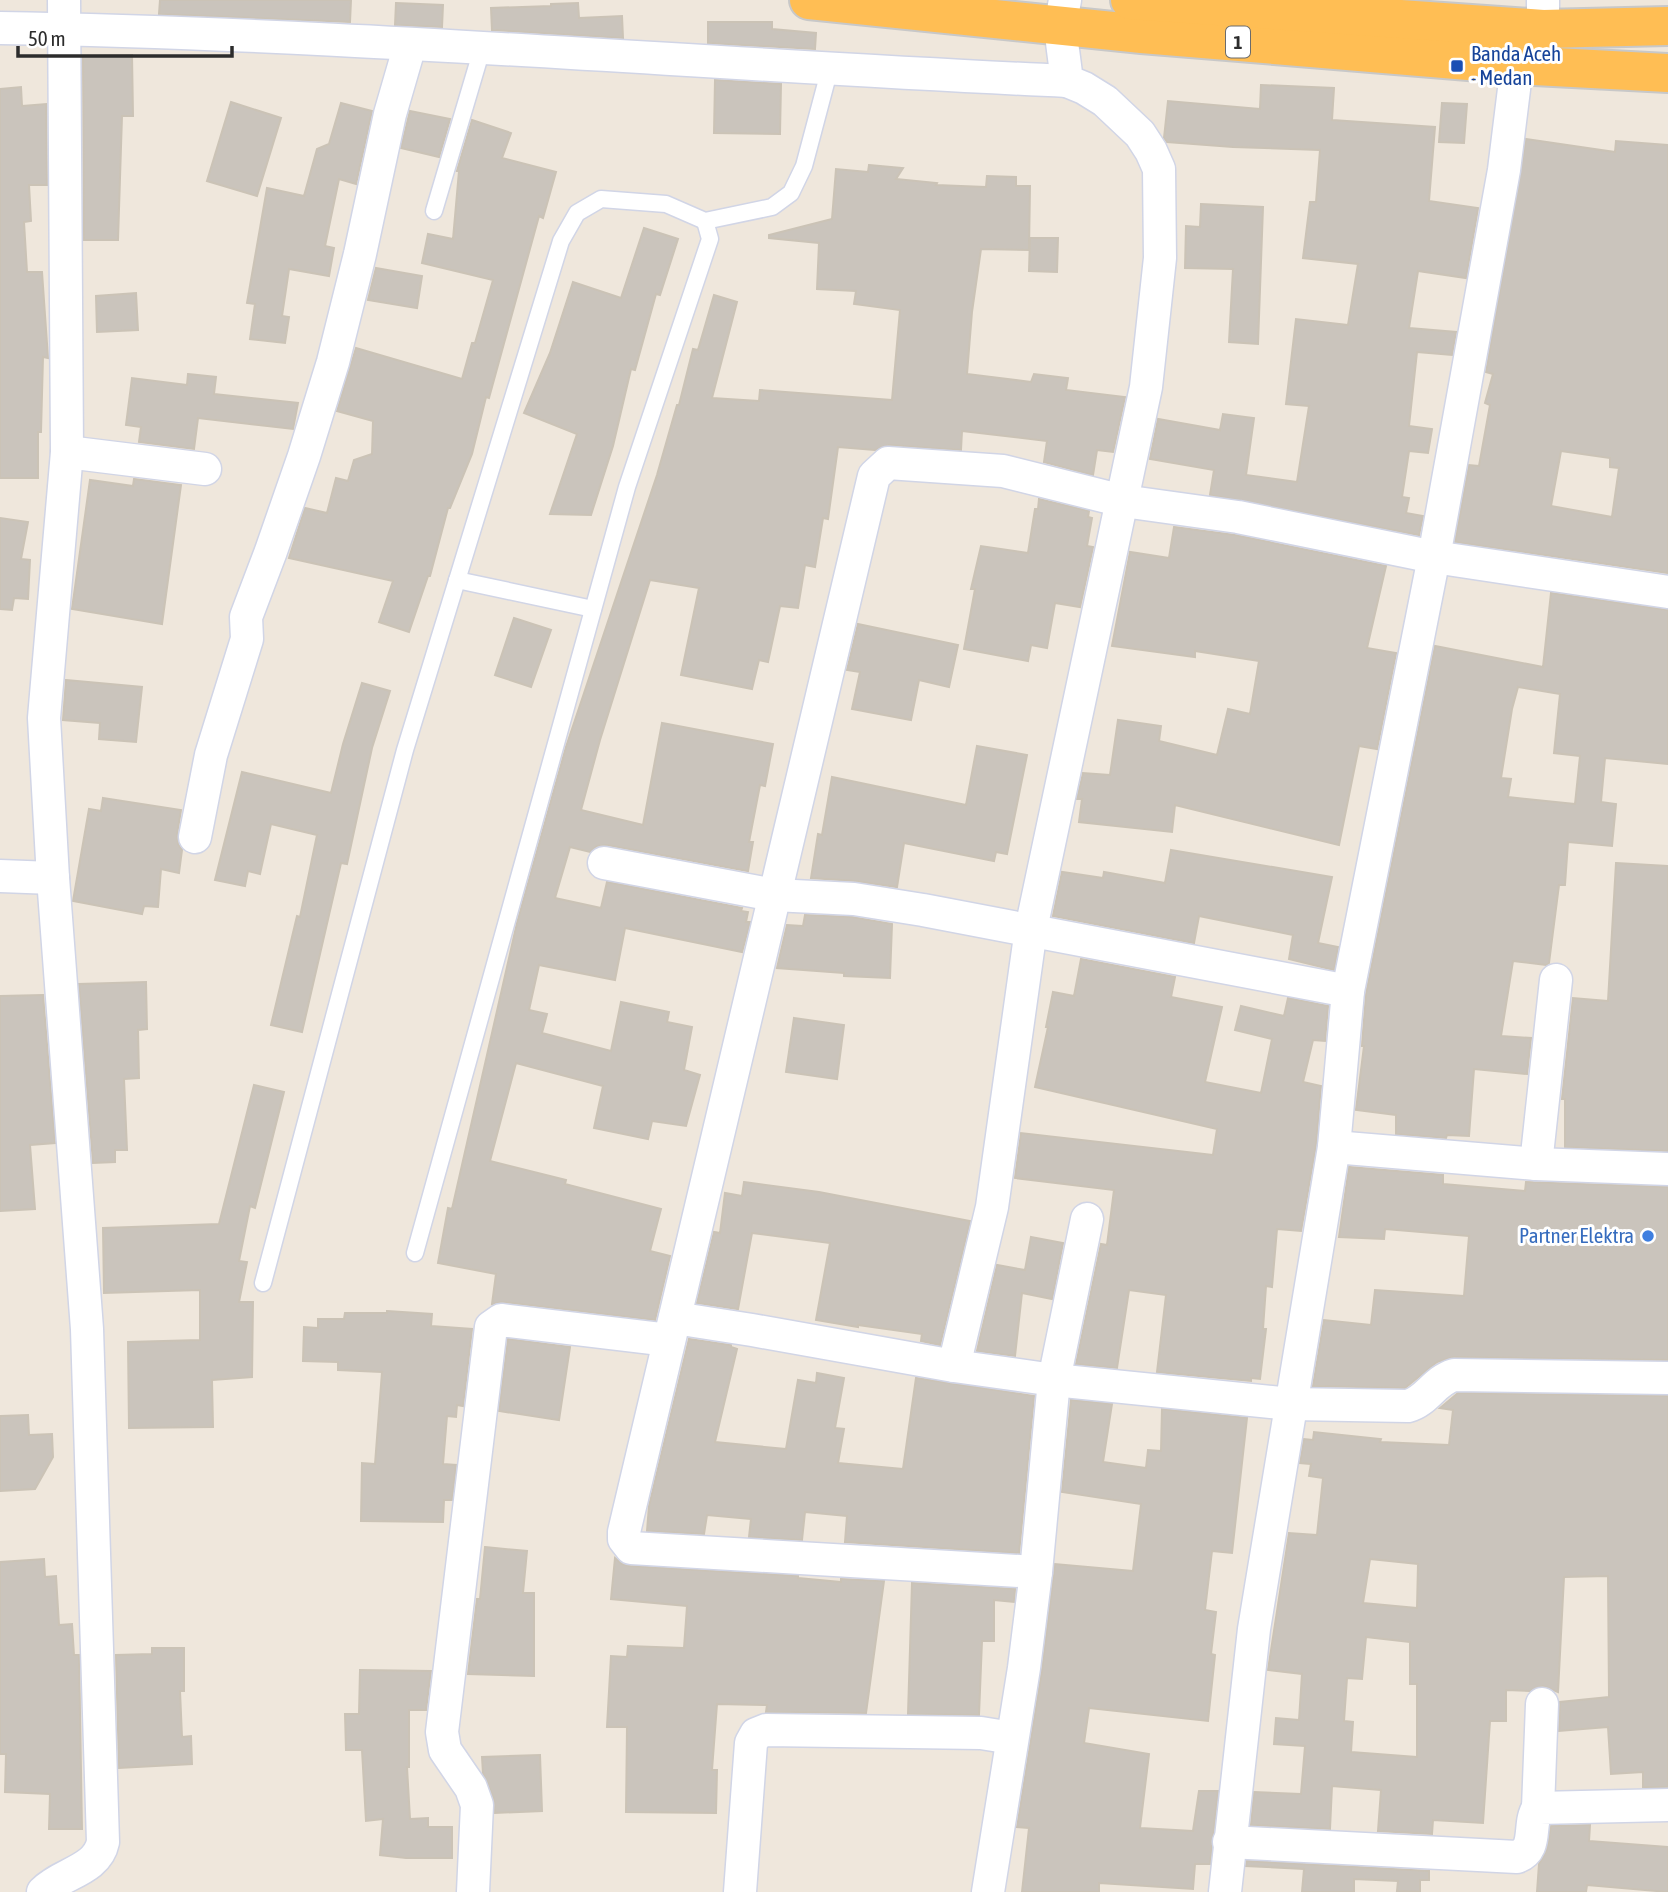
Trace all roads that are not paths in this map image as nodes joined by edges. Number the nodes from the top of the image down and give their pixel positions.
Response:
1 (809, 0) edge
2 (1147, 1) edge
3 (1062, 13) edge
4 (1543, 14) edge
5 (64, 15) edge
6 (1668, 26) edge
7 (0, 28) edge
8 (410, 45) junction
9 (482, 49) junction
10 (1517, 65) junction
11 (830, 68) junction
12 (1668, 73) edge
13 (1067, 81) junction
14 (434, 211) dead end
15 (705, 221) junction
16 (67, 452) junction
17 (205, 469) dead end
18 (1123, 501) junction
19 (1434, 557) junction
20 (457, 580) junction
21 (1668, 593) edge
22 (593, 610) junction
23 (195, 837) dead end
24 (604, 863) dead end
25 (0, 876) edge
26 (53, 878) junction
27 (774, 895) junction
28 (1031, 929) junction
29 (1556, 979) dead end
30 (1348, 991) junction
31 (1335, 1147) junction
32 (1536, 1164) junction
33 (1668, 1169) edge
34 (1087, 1219) dead end
35 (415, 1253) dead end
36 (263, 1283) dead end
37 (672, 1329) junction
38 (954, 1366) junction
39 (1668, 1378) edge
40 (1054, 1380) junction
41 (1292, 1404) junction
42 (1036, 1572) junction
43 (1542, 1704) dead end
44 (1012, 1738) junction
45 (1668, 1805) edge
46 (1538, 1808) junction
47 (1229, 1842) junction
48 (43, 1892) edge
49 (473, 1892) edge
50 (740, 1892) edge
51 (988, 1892) edge
52 (1225, 1892) edge

1 - 3 highway, 1
2 - 4 highway, 1
3 - 10 highway, 1
3 - 13 street
4 - 6 highway, 1
5 - 7 street
5 - 8 street
5 - 16 street
8 - 9 street
8 - 23 street
9 - 11 street
9 - 14 lane
10 - 12 highway, 1
10 - 19 street
11 - 13 street
11 - 15 lane
13 - 18 street
15 - 20 lane
15 - 22 lane
16 - 17 street
16 - 26 street
18 - 19 street
18 - 27 street
18 - 28 street
19 - 21 street
19 - 30 street
20 - 22 lane
20 - 36 lane
22 - 35 lane
24 - 27 street
25 - 26 street
26 - 48 street
27 - 28 street
27 - 37 street
28 - 30 street
28 - 38 street
29 - 32 street
30 - 31 street
31 - 32 street
31 - 41 street
32 - 33 street
34 - 40 street
37 - 38 street
37 - 42 street
37 - 49 street
38 - 40 street
39 - 41 street
40 - 41 street
40 - 42 street
41 - 47 street
42 - 44 street
43 - 46 street
44 - 50 street
44 - 51 street
45 - 46 street
46 - 47 street
47 - 52 street

